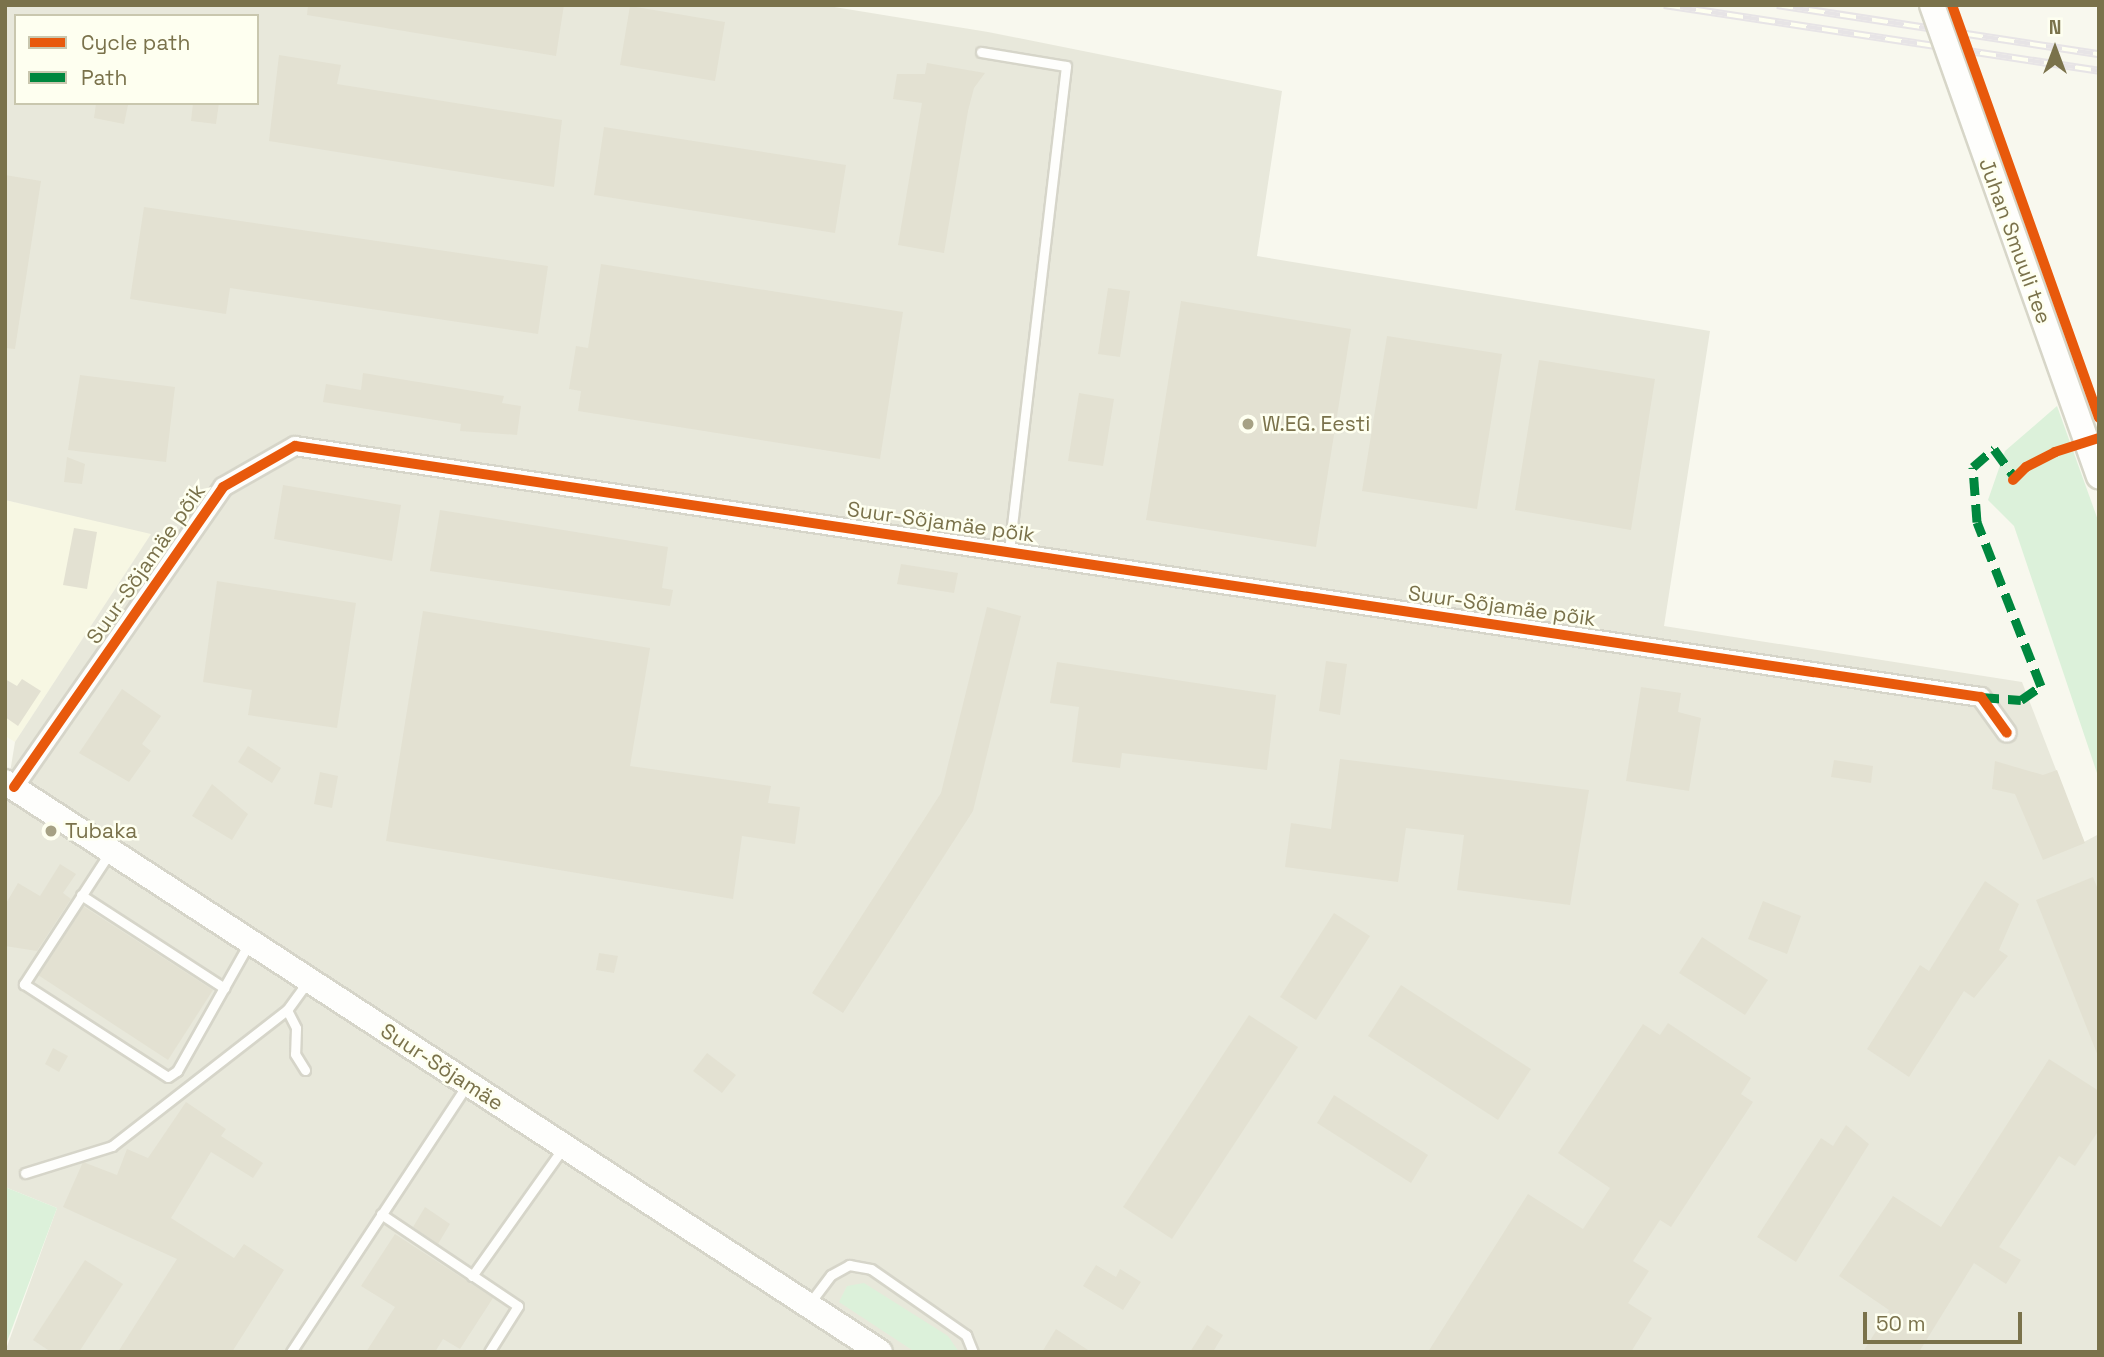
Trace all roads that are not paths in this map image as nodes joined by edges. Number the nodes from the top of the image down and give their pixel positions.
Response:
1 (1932, 5) edge
2 (981, 52) dead end
3 (2099, 476) edge
4 (1009, 552) junction
5 (2007, 733) dead end
6 (10, 785) edge
7 (111, 850) junction
8 (81, 895) junction
9 (250, 942) junction
10 (309, 980) junction
11 (224, 988) junction
12 (287, 1010) junction
13 (305, 1070) dead end
14 (468, 1083) junction
15 (564, 1146) junction
16 (25, 1173) dead end
17 (381, 1214) junction
18 (472, 1276) junction
19 (808, 1305) junction
20 (291, 1352) edge
21 (489, 1352) edge
22 (880, 1352) edge
23 (973, 1352) edge

1 - 3 main road, Juhan Smuuli tee, bridge
2 - 4 lane
4 - 5 street, Suur-Sõjamäe põik
4 - 6 street, Suur-Sõjamäe põik
6 - 7 main road, Suur-Sõjamäe
7 - 8 lane
7 - 9 main road, Suur-Sõjamäe
8 - 11 lane
8 - 11 lane
9 - 10 main road, Suur-Sõjamäe
9 - 11 lane
10 - 12 lane
10 - 14 main road, Suur-Sõjamäe
12 - 13 lane
12 - 16 lane
14 - 15 main road, Suur-Sõjamäe
14 - 17 lane
15 - 18 lane
15 - 19 main road, Suur-Sõjamäe
17 - 18 lane
17 - 20 lane
18 - 21 lane
19 - 22 main road, Suur-Sõjamäe
19 - 23 lane

